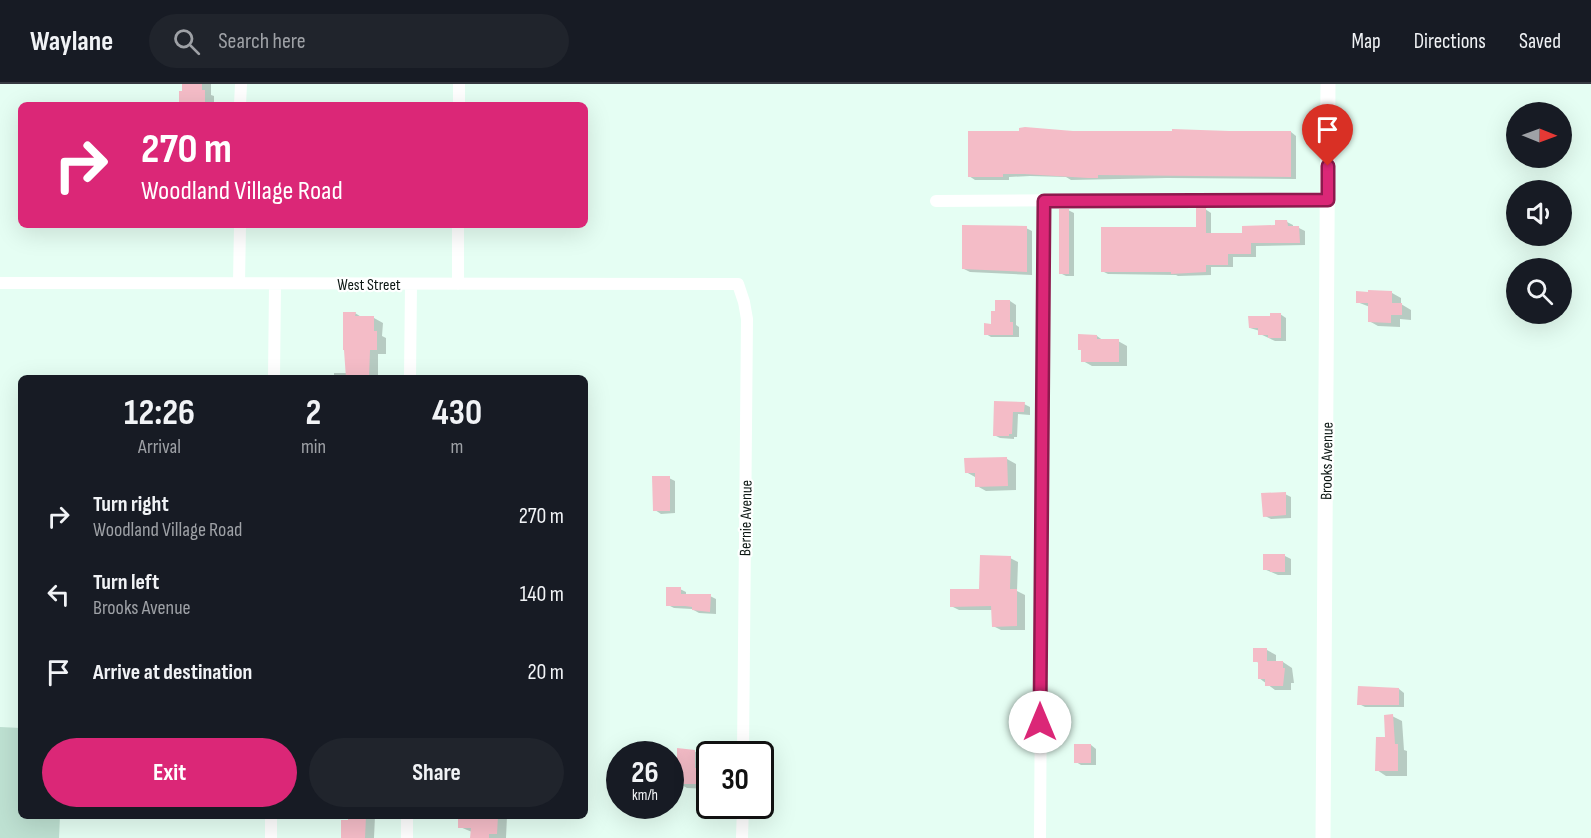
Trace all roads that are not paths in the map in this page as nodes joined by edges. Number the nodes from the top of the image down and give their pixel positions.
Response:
1 (241, 84) edge
2 (459, 84) edge
3 (1329, 84) edge
4 (240, 102) edge
5 (459, 102) edge
6 (1328, 200) junction
7 (936, 201) dead end
8 (1044, 201) junction
9 (240, 228) edge
10 (458, 228) edge
11 (0, 283) edge
12 (239, 283) junction
13 (275, 284) junction
14 (411, 284) junction
15 (458, 284) junction
16 (738, 284) joint
17 (274, 375) edge
18 (410, 375) edge
19 (743, 741) edge
20 (271, 819) edge
21 (407, 819) edge
22 (743, 819) edge
23 (271, 838) edge
24 (407, 838) edge
25 (742, 838) edge
26 (1040, 838) edge
27 (1323, 838) edge

1 - 4 street
2 - 5 street
3 - 6 street, Brooks Avenue
6 - 8 street
6 - 27 street, Brooks Avenue
7 - 8 street
8 - 26 street
9 - 12 street
10 - 15 street
11 - 12 street, West Street
12 - 13 street, West Street
13 - 14 street, West Street
13 - 17 street
14 - 15 street, West Street
14 - 18 street
15 - 16 street, West Street
16 - 19 street, Bernie Avenue
20 - 23 street
21 - 24 street
22 - 25 street

